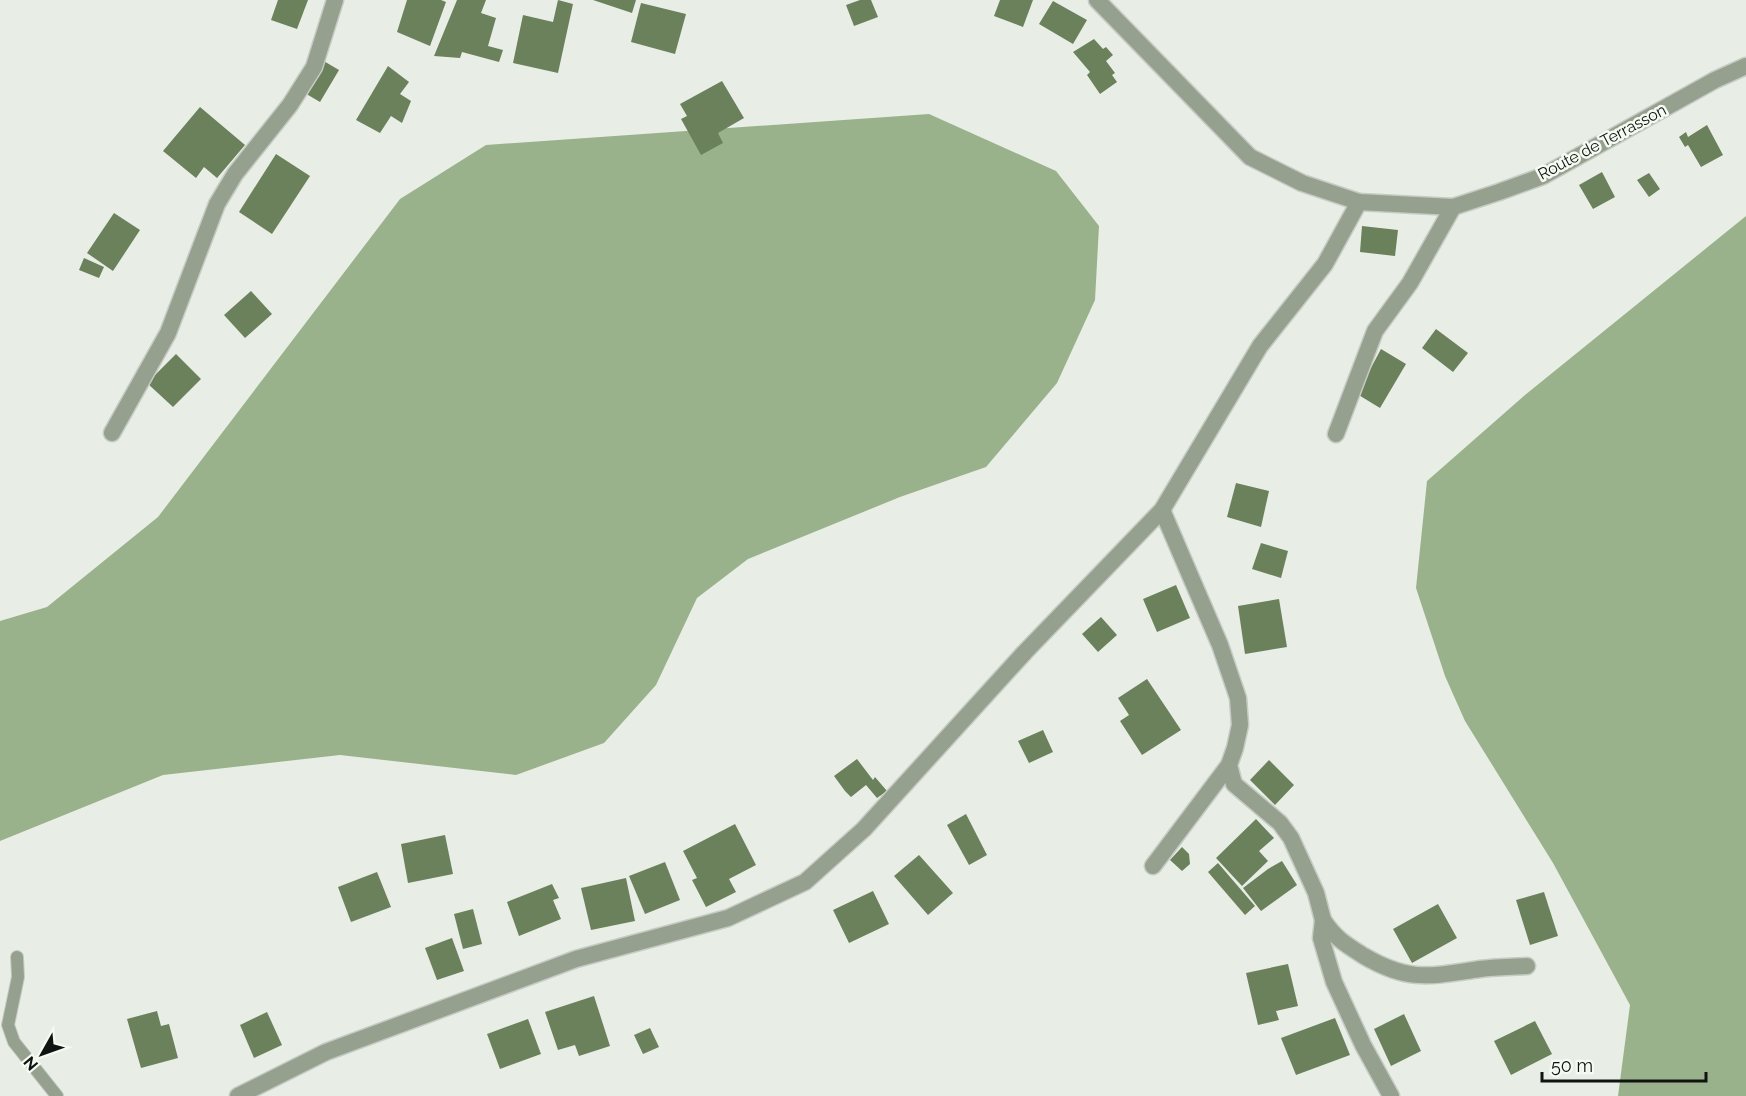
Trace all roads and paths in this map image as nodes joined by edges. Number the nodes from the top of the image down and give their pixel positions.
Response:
1 (335, 0) edge
2 (1097, 0) edge
3 (1746, 66) edge
4 (1359, 202) junction
5 (1453, 207) junction
6 (112, 433) dead end
7 (1336, 434) dead end
8 (1162, 510) junction
9 (1229, 765) junction
10 (1153, 866) dead end
11 (1323, 920) junction
12 (16, 957) dead end
13 (1527, 966) dead end
14 (57, 1096) edge
15 (238, 1096) edge
16 (1391, 1096) edge

1 - 6 street
2 - 4 street, Route de Terrasson
3 - 5 street, Route de Terrasson
4 - 5 street, Route de Terrasson
4 - 8 street
5 - 7 street
8 - 9 street
8 - 15 street
9 - 10 street
9 - 11 street
11 - 13 street
11 - 16 street
12 - 14 lane

